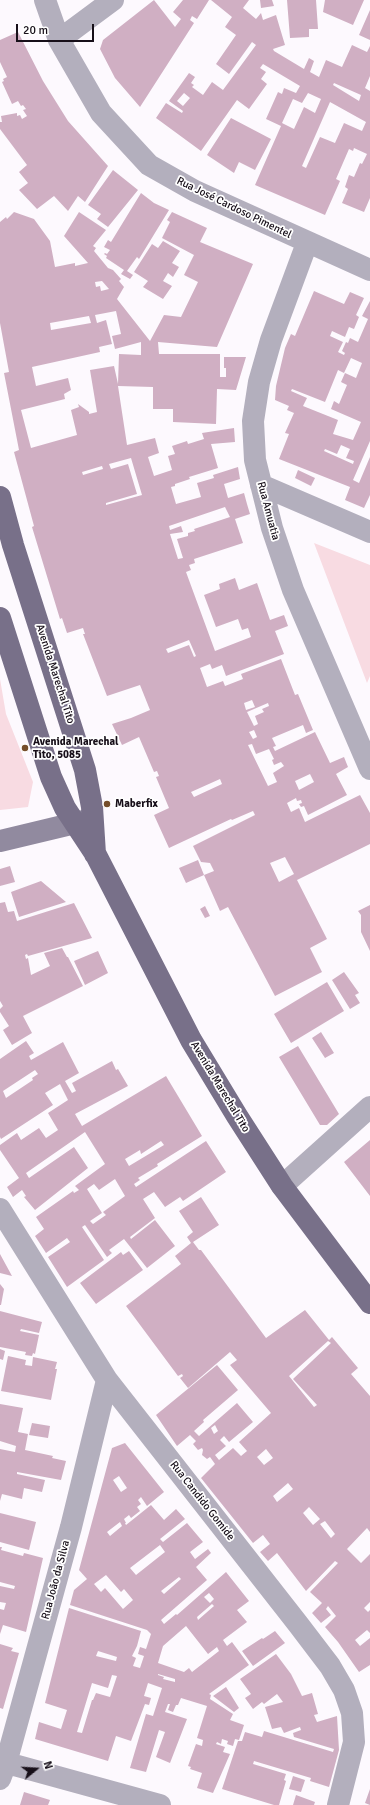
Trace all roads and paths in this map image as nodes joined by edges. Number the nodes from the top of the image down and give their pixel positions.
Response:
1 (44, 0) edge
2 (113, 0) edge
3 (59, 40) junction
4 (307, 243) junction
5 (370, 270) edge
6 (261, 485) junction
7 (0, 496) edge
8 (370, 532) edge
9 (0, 618) edge
10 (370, 769) edge
11 (84, 821) junction
12 (0, 841) edge
13 (370, 1108) edge
14 (282, 1186) junction
15 (0, 1209) edge
16 (370, 1304) edge
17 (107, 1380) junction
18 (2, 1768) edge
19 (160, 1805) edge
20 (338, 1805) edge

1 - 3 street, Rua José Cardoso Pimentel
2 - 3 street
3 - 4 street, Rua José Cardoso Pimentel
4 - 5 street, Rua José Cardoso Pimentel
4 - 6 street, Rua Amuatia
6 - 8 street
6 - 10 street, Rua Amuatia
7 - 11 main road, Avenida Marechal Tito
9 - 11 main road, Avenida Marechal Tito
11 - 12 main road
11 - 14 main road, Avenida Marechal Tito
13 - 14 street
14 - 16 main road, Avenida Marechal Tito
15 - 17 street, Rua Candido Gomide
17 - 18 street, Rua João da Silva
17 - 20 street, Rua Candido Gomide
18 - 19 street

